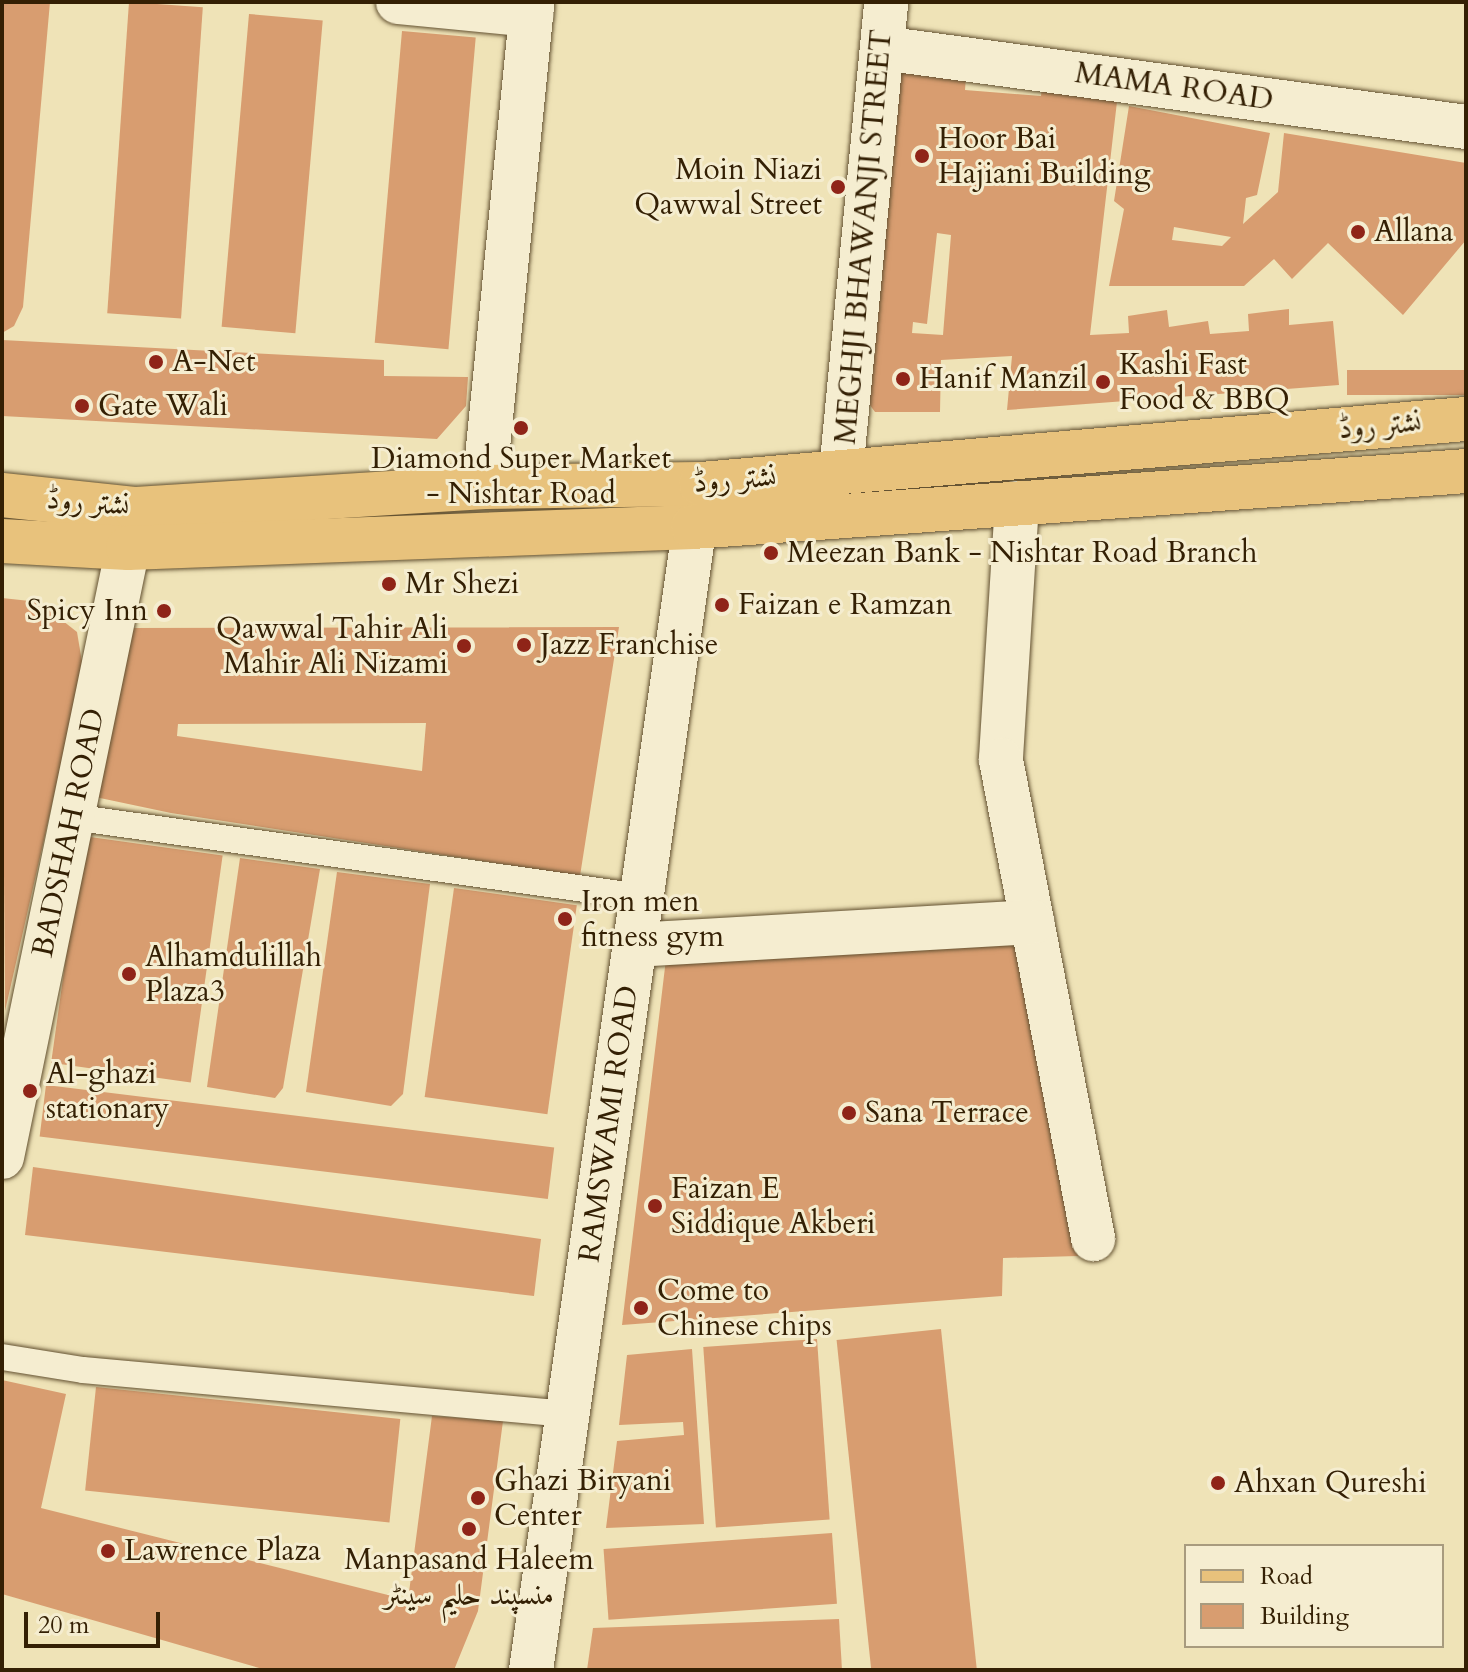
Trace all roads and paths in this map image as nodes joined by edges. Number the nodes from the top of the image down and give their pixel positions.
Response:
1 (398, 2) edge
2 (886, 2) edge
3 (531, 8) edge
4 (882, 48) junction
5 (1466, 127) edge
6 (1466, 419) edge
7 (1466, 471) edge
8 (841, 472) junction
9 (701, 484) junction
10 (484, 487) junction
11 (2, 495) edge
12 (1017, 503) junction
13 (693, 527) junction
14 (132, 528) junction
15 (2, 541) edge
16 (72, 817) junction
17 (641, 897) junction
18 (1032, 922) junction
19 (634, 945) junction
20 (2, 1157) edge
21 (1093, 1239) dead end
22 (2, 1357) edge
23 (567, 1414) junction
24 (531, 1670) edge

1 - 3 street
2 - 4 street, MEGHJI BHAWANJI STREET
3 - 10 street
4 - 5 street, MAMA ROAD
4 - 8 street, MEGHJI BHAWANJI STREET
6 - 8 main road, نشتر روڈ
7 - 12 main road, نشتر روڈ
8 - 9 main road, نشتر روڈ
9 - 10 main road, نشتر روڈ
9 - 13 street, RAMSWAMI ROAD
10 - 14 main road, نشتر روڈ
11 - 14 main road, نشتر روڈ
12 - 13 main road, نشتر روڈ
12 - 18 street
13 - 14 main road, نشتر روڈ
13 - 17 street, RAMSWAMI ROAD
14 - 15 main road, نشتر روڈ
14 - 16 street, BADSHAH ROAD
16 - 17 lane
16 - 20 street, BADSHAH ROAD
17 - 19 street, RAMSWAMI ROAD
18 - 19 street
18 - 21 street
19 - 23 street, RAMSWAMI ROAD
22 - 23 lane
23 - 24 street, RAMSWAMI ROAD

